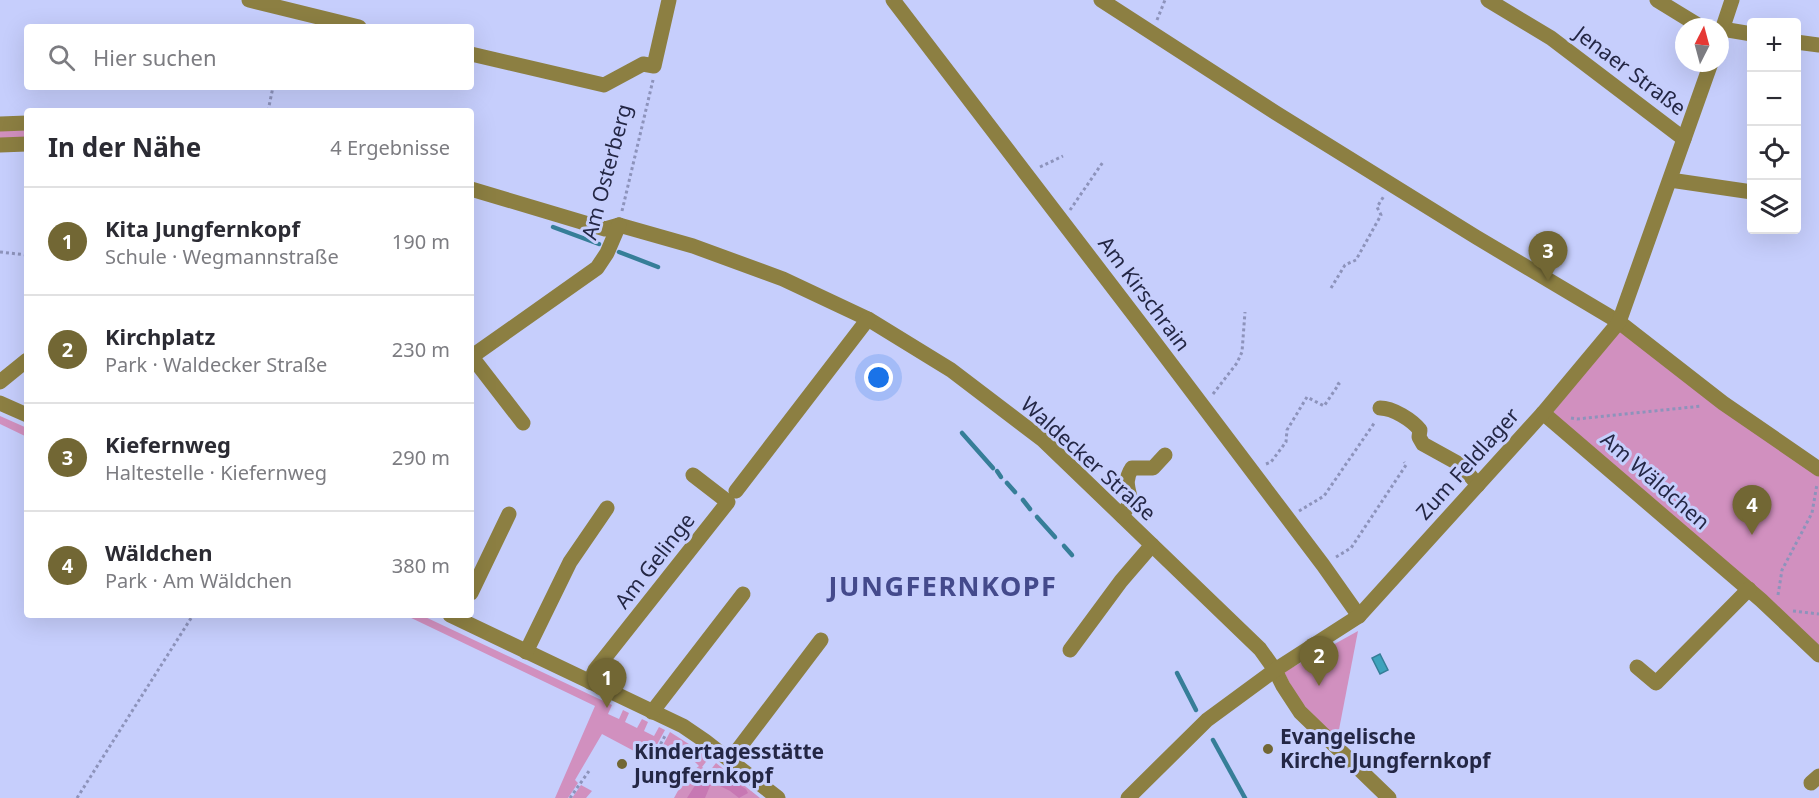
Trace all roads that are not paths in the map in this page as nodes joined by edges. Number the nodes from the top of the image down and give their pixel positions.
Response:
1 (249, 0) edge
2 (669, 0) edge
3 (892, 0) edge
4 (1101, 0) edge
5 (1488, 0) edge
6 (1657, 0) edge
7 (1732, 0) edge
8 (290, 4) edge
9 (1676, 5) edge
10 (1691, 18) edge
11 (1726, 18) edge
12 (349, 24) edge
13 (1729, 33) edge
14 (1747, 34) edge
15 (1801, 43) edge
16 (1819, 45) edge
17 (474, 55) edge
18 (1708, 72) edge
19 (24, 123) edge
20 (0, 124) edge
21 (1684, 139) junction
22 (24, 144) edge
23 (0, 145) edge
24 (1670, 180) junction
25 (474, 190) edge
26 (1747, 191) edge
27 (619, 225) junction
28 (868, 319) junction
29 (1619, 322) junction
30 (474, 356) edge
31 (474, 360) edge
32 (24, 362) edge
33 (0, 382) edge
34 (0, 403) edge
35 (1380, 408) road end
36 (1543, 413) junction
37 (24, 414) edge
38 (523, 423) dead end
39 (1165, 455) dead end
40 (1819, 469) edge
41 (693, 475) dead end
42 (1478, 485) junction
43 (736, 491) dead end
44 (607, 508) dead end
45 (509, 514) dead end
46 (1122, 516) junction
47 (1152, 545) junction
48 (474, 587) edge
49 (1749, 589) junction
50 (743, 594) dead end
51 (1359, 616) junction
52 (460, 618) edge
53 (821, 640) dead end
54 (1070, 650) dead end
55 (526, 652) junction
56 (1819, 655) edge
57 (1637, 667) dead end
58 (1275, 669) junction
59 (590, 682) junction
60 (652, 712) junction
61 (730, 760) junction
62 (778, 798) edge
63 (1128, 798) edge
64 (1389, 798) edge

1 - 8 street
2 - 17 street
3 - 51 street, Am Kirschrain
4 - 29 street
5 - 21 street, Jenaer Straße
6 - 9 street
7 - 11 street
8 - 12 street
9 - 10 street
13 - 14 street
15 - 16 street
18 - 21 street, Zum Feldlager
19 - 20 street
21 - 24 street, Zum Feldlager
22 - 23 street
24 - 26 street
24 - 29 street, Zum Feldlager
25 - 27 street, Waldecker Straße
27 - 28 street, Waldecker Straße
27 - 30 street, Am Osterberg
28 - 43 street
28 - 46 street, Waldecker Straße
29 - 36 street, Zum Feldlager
29 - 40 street
31 - 38 street
32 - 33 street
34 - 37 street
35 - 42 street
36 - 42 street, Zum Feldlager
36 - 49 street, Am Wäldchen
39 - 46 street
41 - 59 street, Am Gelinge
42 - 51 street, Zum Feldlager
44 - 55 street
45 - 48 street
46 - 47 street, Waldecker Straße
47 - 54 street
47 - 58 street, Waldecker Straße
49 - 56 street, Am Wäldchen
49 - 57 street
50 - 60 street
51 - 58 street, Zum Feldlager
52 - 55 street
53 - 61 street
55 - 59 street
58 - 63 street, Zum Feldlager
58 - 64 street, Waldecker Straße
59 - 60 street
60 - 61 street
61 - 62 street

